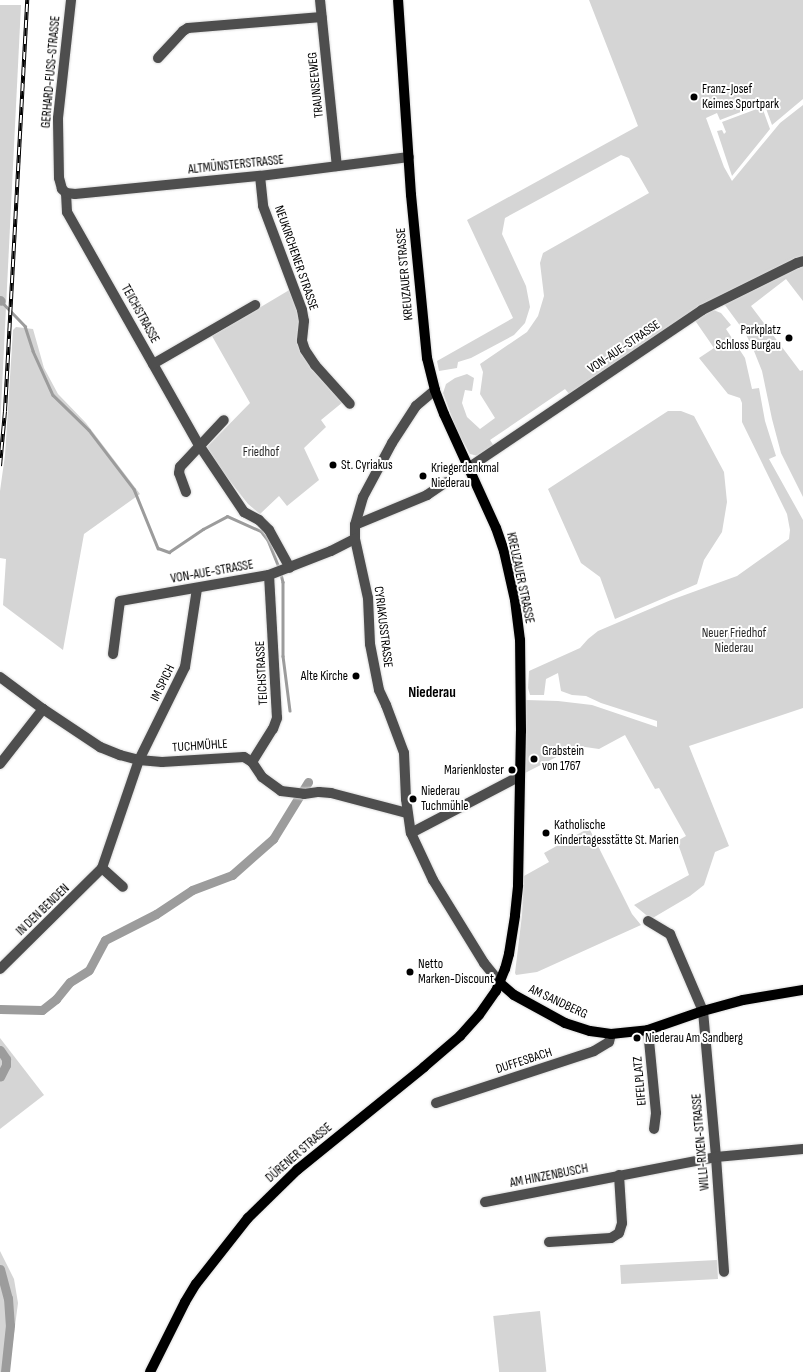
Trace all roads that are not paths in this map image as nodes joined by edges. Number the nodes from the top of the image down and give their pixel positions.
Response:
1 (71, 0) edge
2 (320, 0) edge
3 (398, 0) edge
4 (322, 17) junction
5 (158, 58) dead end
6 (409, 157) junction
7 (337, 166) junction
8 (260, 176) junction
9 (66, 193) junction
10 (803, 262) edge
11 (255, 305) dead end
12 (153, 364) junction
13 (434, 390) junction
14 (350, 404) dead end
15 (224, 420) dead end
16 (199, 445) junction
17 (468, 468) junction
18 (446, 482) dead end
19 (186, 492) dead end
20 (355, 525) junction
21 (354, 539) junction
22 (280, 571) junction
23 (197, 589) junction
24 (113, 654) dead end
25 (0, 677) edge
26 (43, 709) junction
27 (139, 760) junction
28 (252, 762) junction
29 (0, 764) edge
30 (520, 776) junction
31 (407, 814) junction
32 (411, 833) junction
33 (102, 868) junction
34 (123, 887) dead end
35 (648, 921) dead end
36 (0, 969) edge
37 (500, 982) junction
38 (803, 990) edge
39 (703, 1011) junction
40 (648, 1030) junction
41 (611, 1034) junction
42 (436, 1103) dead end
43 (654, 1129) dead end
44 (803, 1149) edge
45 (716, 1157) junction
46 (619, 1175) junction
47 (485, 1202) dead end
48 (549, 1242) dead end
49 (724, 1272) dead end
50 (150, 1372) edge

1 - 9 street, GERHARD-FUSS-STRASSE
2 - 4 street, TRAUNSEEWEG
3 - 6 main road, KREUZAUER STRASSE
4 - 5 street
4 - 7 street, TRAUNSEEWEG
6 - 7 street, ALTMÜNSTERSTRASSE
6 - 13 main road, KREUZAUER STRASSE
7 - 8 street, ALTMÜNSTERSTRASSE
8 - 9 street, ALTMÜNSTERSTRASSE
8 - 14 street, NEUKIRCHENER STRASSE
9 - 12 street, TEICHSTRASSE
10 - 17 street, VON-AUE-STRASSE
11 - 12 street
12 - 16 street, TEICHSTRASSE
13 - 17 main road, KREUZAUER STRASSE
13 - 20 street, CYRIAKUSSTRASSE
15 - 16 street
16 - 19 street
16 - 22 street, TEICHSTRASSE
17 - 30 main road, KREUZAUER STRASSE
18 - 20 street
20 - 21 street, CYRIAKUSSTRASSE
21 - 22 street, VON-AUE-STRASSE
21 - 31 street, CYRIAKUSSTRASSE
22 - 23 street, VON-AUE-STRASSE
22 - 28 street, TEICHSTRASSE
23 - 24 street, VON-AUE-STRASSE
23 - 27 street, IM SPICH
25 - 26 street, TUCHMÜHLE
26 - 27 street, TUCHMÜHLE
26 - 29 street
27 - 28 street, TUCHMÜHLE
27 - 33 street, IN DEN BENDEN
28 - 31 street
30 - 32 street
30 - 37 main road, KREUZAUER STRASSE
31 - 32 street, CYRIAKUSSTRASSE
32 - 37 street, CYRIAKUSSTRASSE
33 - 34 street
33 - 36 street, IN DEN BENDEN
35 - 39 street
37 - 41 main road, AM SANDBERG
37 - 50 main road, DÜRENER STRASSE
38 - 39 main road, AM SANDBERG
39 - 40 main road, AM SANDBERG
39 - 45 street, WILLI-RIXEN-STRASSE
40 - 41 main road, AM SANDBERG
40 - 43 street, EIFELPLATZ
41 - 42 street, DUFFESBACH
44 - 45 street, AM HINZENBUSCH
45 - 46 street, AM HINZENBUSCH
45 - 49 street, WILLI-RIXEN-STRASSE
46 - 47 street, AM HINZENBUSCH
46 - 48 street

